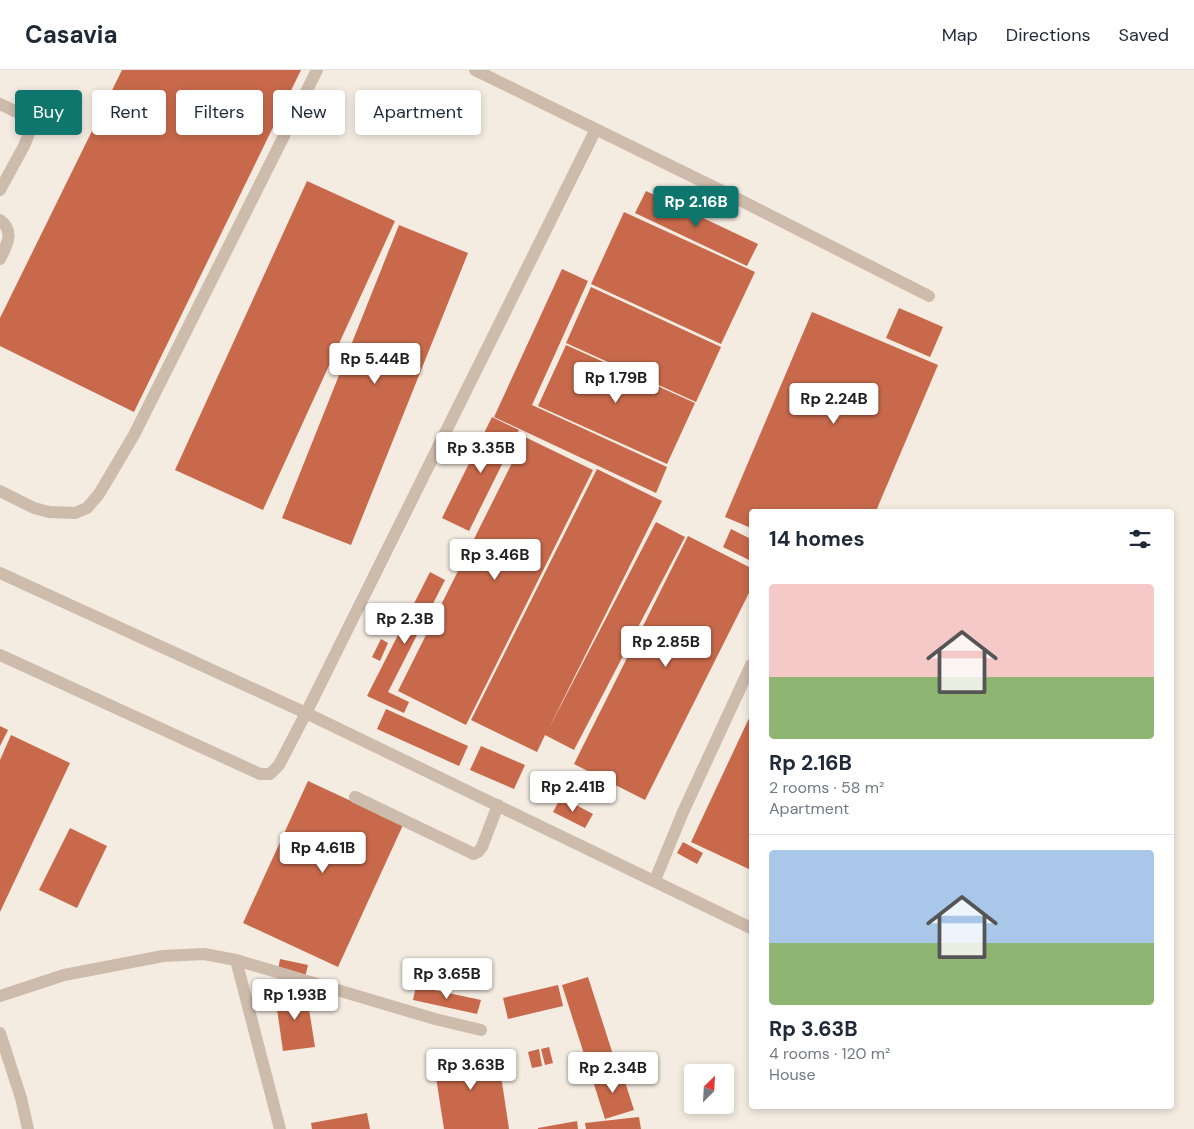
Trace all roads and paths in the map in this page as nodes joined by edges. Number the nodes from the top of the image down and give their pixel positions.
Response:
1 (317, 70) edge
2 (476, 70) edge
3 (0, 104) edge
4 (596, 129) junction
5 (0, 190) edge
6 (0, 220) edge
7 (0, 259) edge
8 (929, 296) dead end
9 (0, 491) edge
10 (0, 573) edge
11 (0, 655) edge
12 (749, 669) edge
13 (306, 713) junction
14 (355, 797) dead end
15 (498, 805) junction
16 (655, 880) junction
17 (749, 927) edge
18 (236, 960) junction
19 (0, 996) edge
20 (481, 1030) dead end
21 (0, 1033) edge
22 (2, 1048) edge
23 (28, 1129) edge
24 (280, 1129) edge

1 - 9 street
2 - 4 street
3 - 5 street
4 - 8 street
4 - 13 street
6 - 7 street
10 - 13 street
11 - 13 street
12 - 16 street
13 - 15 street
14 - 15 street
15 - 16 street
16 - 17 street
18 - 19 street
18 - 20 street
18 - 24 street
21 - 22 street
22 - 23 street

